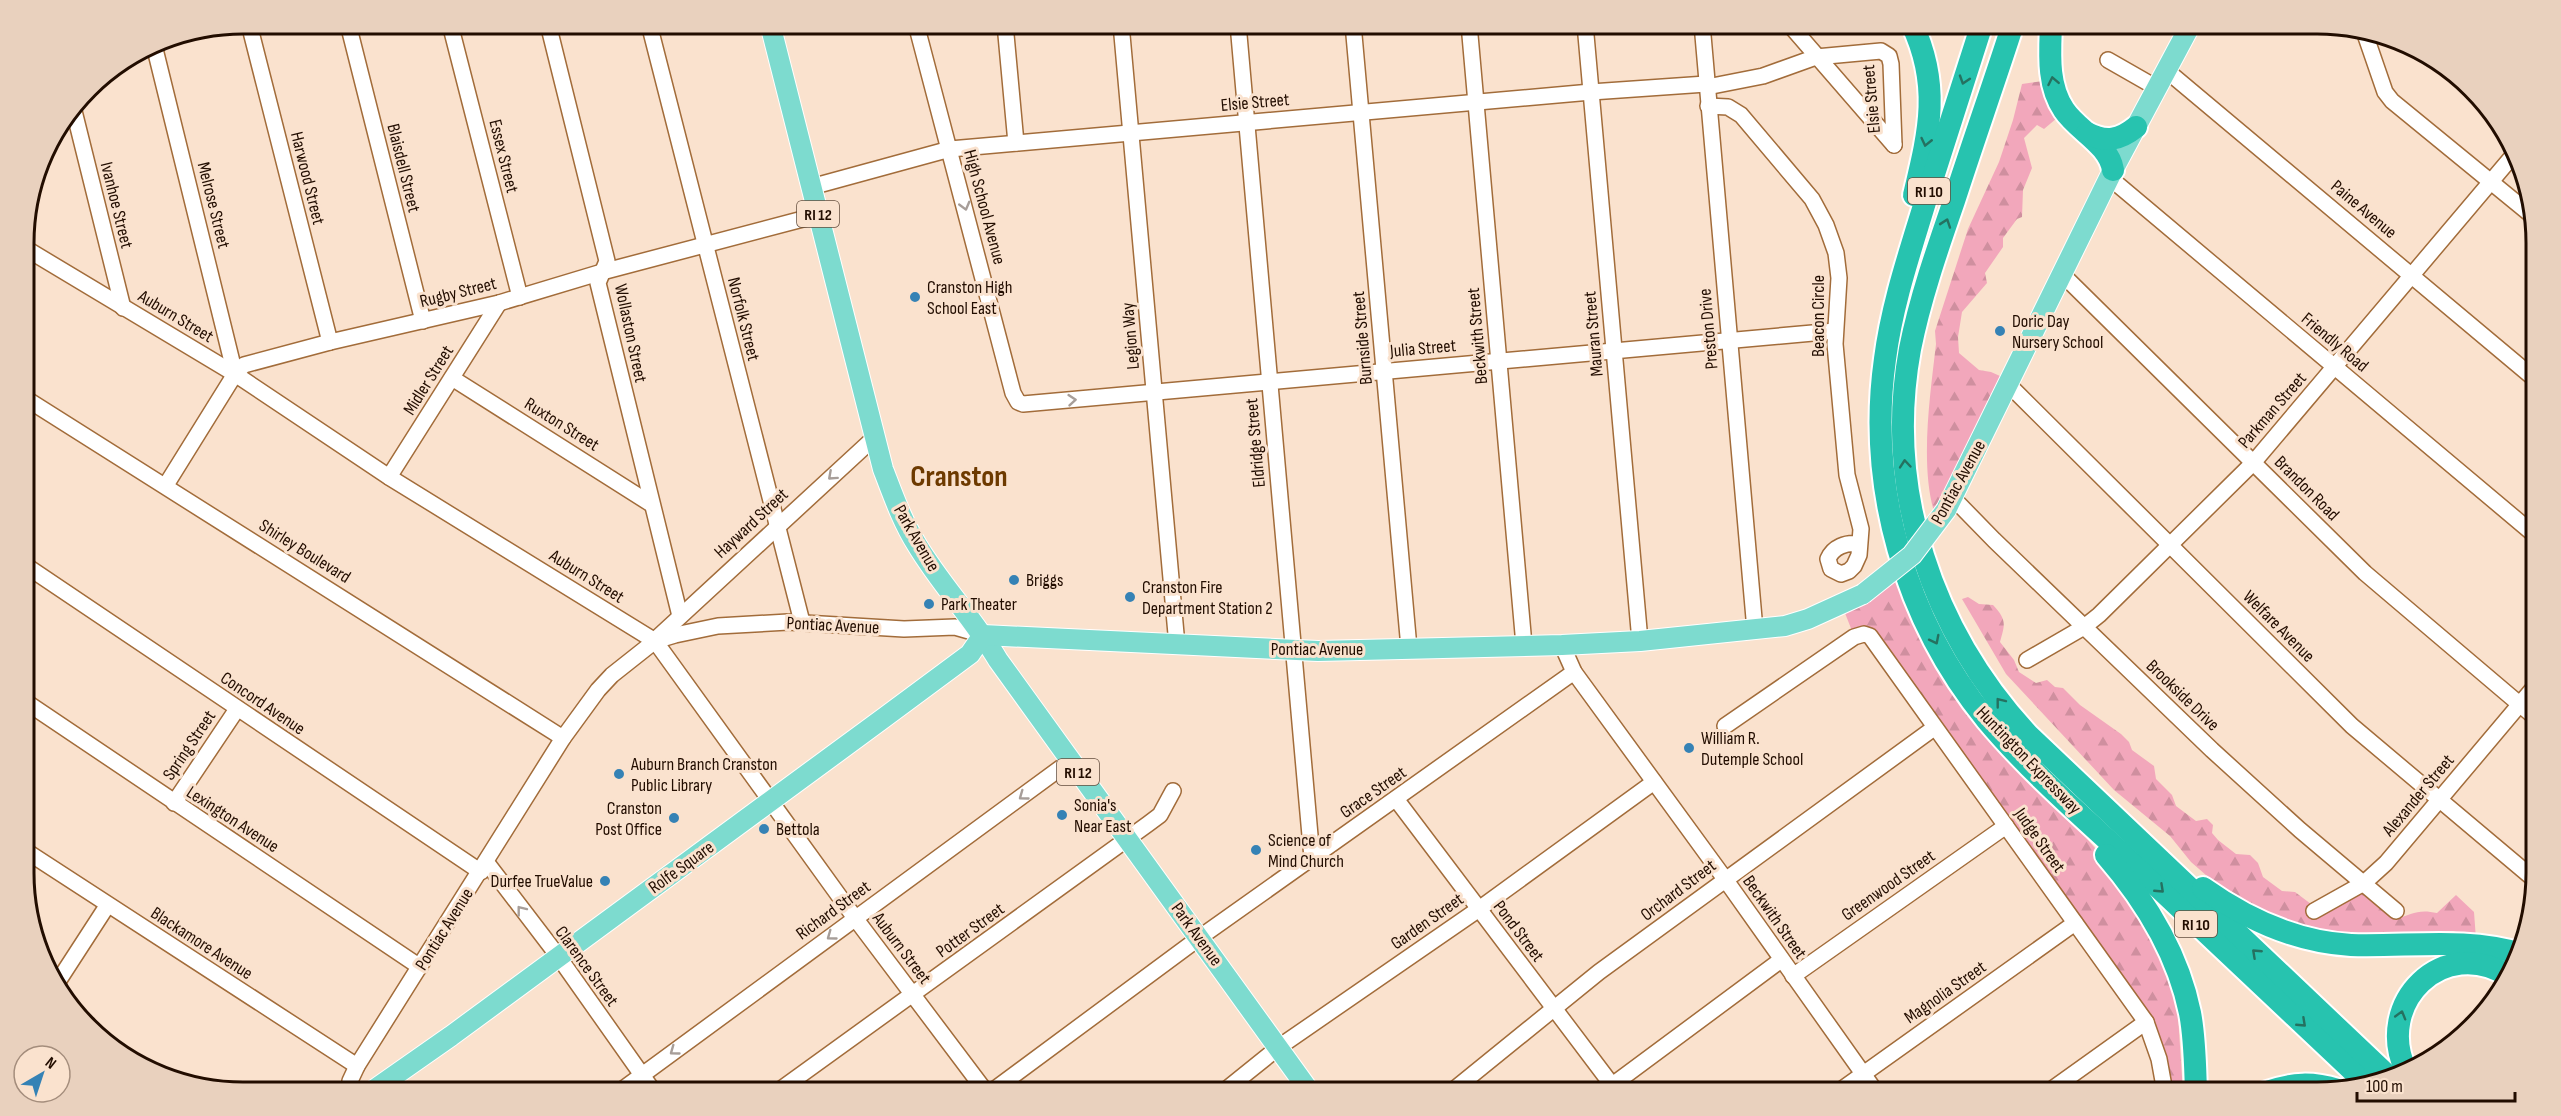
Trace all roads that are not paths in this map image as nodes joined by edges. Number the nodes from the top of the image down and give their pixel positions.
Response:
1 (1354, 34) edge
2 (1470, 34) edge
3 (1586, 34) edge
4 (1703, 34) edge
5 (1797, 34) edge
6 (1916, 34) edge
7 (1979, 34) edge
8 (2010, 34) edge
9 (2051, 34) edge
10 (2186, 34) edge
11 (252, 35) edge
12 (351, 35) edge
13 (453, 35) edge
14 (551, 35) edge
15 (652, 35) edge
16 (773, 35) edge
17 (919, 35) edge
18 (1006, 35) edge
19 (1123, 35) edge
20 (1239, 35) edge
21 (2369, 42) edge
22 (156, 54) edge
23 (1816, 57) junction
24 (2108, 60) dead end
25 (2166, 70) junction
26 (1706, 86) junction
27 (2157, 88) junction
28 (1592, 92) junction
29 (1476, 102) junction
30 (1708, 106) junction
31 (1361, 112) junction
32 (76, 120) edge
33 (1246, 123) junction
34 (2136, 127) junction
35 (2081, 129) junction
36 (1131, 133) junction
37 (1016, 143) junction
38 (950, 149) junction
39 (2509, 160) edge
40 (2111, 174) junction
41 (2492, 181) junction
42 (811, 187) junction
43 (2523, 208) edge
44 (818, 215) junction
45 (706, 245) junction
46 (35, 254) edge
47 (602, 272) junction
48 (2061, 274) junction
49 (2412, 275) junction
50 (520, 297) junction
51 (499, 303) junction
52 (123, 308) junction
53 (423, 321) junction
54 (1835, 331) junction
55 (1729, 340) junction
56 (330, 342) junction
57 (1614, 350) junction
58 (1885, 360) junction
59 (1499, 361) junction
60 (2334, 367) junction
61 (1384, 371) junction
62 (2526, 372) edge
63 (236, 375) junction
64 (452, 378) junction
65 (1269, 381) junction
66 (2008, 384) junction
67 (1154, 392) junction
68 (1016, 399) joint
69 (35, 404) edge
70 (875, 437) junction
71 (2253, 462) junction
72 (389, 477) junction
73 (166, 485) junction
74 (651, 504) junction
75 (1950, 504) junction
76 (776, 526) junction
77 (2526, 528) edge
78 (1859, 544) dead end
79 (2170, 546) junction
80 (34, 571) edge
81 (680, 616) junction
82 (802, 622) junction
83 (2084, 627) junction
84 (1755, 630) junction
85 (983, 635) junction
86 (655, 641) junction
87 (1640, 641) junction
88 (1177, 645) junction
89 (1524, 645) junction
90 (1562, 645) junction
91 (1409, 648) junction
92 (1293, 650) junction
93 (2027, 660) dead end
94 (1574, 672) junction
95 (2526, 698) edge
96 (2520, 705) junction
97 (34, 708) edge
98 (237, 709) junction
99 (2526, 710) edge
100 (1725, 726) dead end
101 (1934, 728) junction
102 (563, 738) junction
103 (1070, 761) junction
104 (2027, 762) junction
105 (1654, 782) junction
106 (1173, 790) dead end
107 (2084, 790) junction
108 (1396, 799) junction
109 (2440, 799) junction
110 (771, 801) junction
111 (174, 803) junction
112 (2006, 826) junction
113 (1127, 839) junction
114 (34, 856) edge
115 (1312, 858) junction
116 (484, 867) junction
117 (2526, 872) edge
118 (1725, 879) junction
119 (2364, 883) junction
120 (107, 906) junction
121 (1479, 909) junction
122 (2314, 911) dead end
123 (2396, 911) dead end
124 (855, 918) junction
125 (2075, 923) junction
126 (1199, 938) junction
127 (2515, 939) edge
128 (2353, 945) junction
129 (2167, 951) junction
130 (2511, 951) edge
131 (558, 956) junction
132 (1781, 960) junction
133 (420, 967) junction
134 (2501, 972) edge
135 (62, 974) edge
136 (1793, 976) junction
137 (913, 995) junction
138 (1553, 1009) junction
139 (2146, 1022) junction
140 (1279, 1047) junction
141 (2403, 1063) edge
142 (357, 1066) junction
143 (2382, 1071) edge
144 (1863, 1073) junction
145 (641, 1075) junction
146 (2359, 1077) edge
147 (1303, 1081) edge
148 (1464, 1081) edge
149 (1602, 1081) edge
150 (1616, 1081) edge
151 (1852, 1081) edge
152 (1869, 1081) edge
153 (2063, 1081) edge
154 (2163, 1081) edge
155 (2184, 1081) edge
156 (2196, 1081) edge
157 (350, 1082) edge
158 (385, 1082) edge
159 (632, 1082) edge
160 (646, 1082) edge
161 (791, 1082) edge
162 (978, 1082) edge
163 (1005, 1082) edge
164 (1236, 1082) edge

1 - 31 street, Burnside Street
2 - 29 street, Beckwith Street
3 - 28 street, Mauran Street
4 - 26 street, Preston Drive
5 - 23 street
6 -> 58 highway
7 -> 58 highway, Huntington Expressway / RI 10
107 -> 8 highway, Huntington Expressway / RI 10
35 -> 9 highway
10 - 25 main road, Pontiac Avenue
11 - 56 street, Harwood Street
12 - 53 street, Blaisdell Street
13 - 50 street, Essex Street
14 - 47 street, Wollaston Street
15 - 45 street, Norfolk Street
16 - 42 main road, Park Avenue / RI 12
17 - 38 street, High School Avenue
18 - 37 street
19 - 36 street, Legion Way
20 - 33 street, Eldridge Street
21 - 41 street
22 - 63 street, Melrose Street
23 - 23 street, Elsie Street
23 - 26 street, Elsie Street
24 - 27 street
25 - 27 main road, Pontiac Avenue
25 - 49 street, Paine Avenue
26 - 28 street, Elsie Street
26 - 30 street, Preston Drive
27 - 34 main road, Pontiac Avenue
28 - 29 street, Elsie Street
28 - 57 street, Mauran Street
29 - 31 street, Elsie Street
29 - 59 street, Beckwith Street
30 - 54 street, Beacon Circle
30 - 55 street, Preston Drive
31 - 33 street, Elsie Street
31 - 61 street, Burnside Street
32 - 52 street, Ivanhoe Street
33 - 36 street, Elsie Street
33 - 65 street, Eldridge Street
34 - 35 highway
34 - 40 main road, Pontiac Avenue
35 - 40 highway
36 - 37 street, Elsie Street
36 - 67 street, Legion Way
37 - 38 street, Elsie Street
38 - 42 street, Elsie Street
38 -> 68 street, High School Avenue
39 - 41 street, Parkman Street
40 - 48 main road, Pontiac Avenue
40 - 60 street, Friendly Road
41 - 43 street
41 - 49 street, Parkman Street
42 - 44 main road, Park Avenue / RI 12
44 - 45 street, Rugby Street
44 - 70 main road, Park Avenue / RI 12
45 - 47 street, Rugby Street
45 - 76 street, Norfolk Street
46 - 52 street, Auburn Street
47 - 50 street, Rugby Street
47 - 74 street, Wollaston Street
48 - 66 main road, Pontiac Avenue
48 - 71 street, Brandon Road
49 - 60 street, Parkman Street
49 - 62 street, Paine Avenue
50 - 51 street, Rugby Street
51 - 53 street, Rugby Street
51 - 64 street, Midler Street
52 - 63 street, Auburn Street
53 - 56 street, Rugby Street
54 - 55 street, Julia Street
54 - 78 street, Beacon Circle
55 - 57 street, Julia Street
55 - 84 street, Preston Drive
56 - 63 street, Rugby Street
57 - 59 street, Julia Street
57 - 87 street, Mauran Street
58 -> 104 highway, Huntington Expressway / RI 10
59 - 61 street, Julia Street
59 - 89 street, Beckwith Street
60 - 71 street, Parkman Street
60 - 77 street, Friendly Road
61 - 65 street, Julia Street
61 - 91 street, Burnside Street
63 - 72 street, Auburn Street
63 - 73 street, Rugby Street
64 - 72 street, Midler Street
64 - 74 street, Ruxton Street
65 - 67 street, Julia Street
65 - 92 street, Eldridge Street
66 - 75 main road, Pontiac Avenue
66 - 79 street, Welfare Avenue
68 -> 67 street, Julia Street
67 - 88 street, Legion Way
69 - 73 street, Shirley Boulevard
70 -> 76 street, Hayward Street
70 - 85 main road, Park Avenue / RI 12
71 - 79 street, Parkman Street
71 - 96 street, Brandon Road
72 - 86 street, Auburn Street
73 - 102 street, Shirley Boulevard
74 - 81 street, Wollaston Street
75 - 83 street, Brookside Drive
75 - 84 main road, Pontiac Avenue, bridge
76 - 81 street, Hayward Street
76 - 82 street, Norfolk Street
79 - 83 street, Parkman Street
79 - 109 street, Welfare Avenue
80 - 98 street, Concord Avenue
81 - 86 street, Hayward Street
82 - 85 street, Pontiac Avenue
82 - 86 street, Pontiac Avenue
83 - 93 street, Parkman Street
83 - 119 street, Brookside Drive
84 - 87 main road, Pontiac Avenue
85 - 88 main road, Pontiac Avenue
85 - 103 main road, Park Avenue / RI 12
85 - 110 main road, Rolfe Square
86 - 102 street, Pontiac Avenue
86 - 110 street, Auburn Street
87 - 90 main road, Pontiac Avenue
88 - 92 main road, Pontiac Avenue
89 - 90 main road, Pontiac Avenue
89 - 91 main road, Pontiac Avenue
90 - 94 street, Beckwith Street
91 - 92 main road, Pontiac Avenue
92 - 115 street, Eldridge Street
94 - 105 street, Beckwith Street
94 - 108 street, Grace Street
95 - 96 street, Alexander Street
96 - 99 street, Brandon Road
96 - 109 street, Alexander Street
97 - 111 street, Lexington Avenue
98 - 111 street, Spring Street
98 - 116 street, Concord Avenue
100 - 101 street, Judge Street
101 - 112 street, Judge Street
101 - 118 street, Orchard Street
102 - 116 street, Pontiac Avenue
103 - 113 main road, Park Avenue / RI 12
103 -> 124 street, Richard Street
104 - 129 highway
104 -> 146 highway, Huntington Expressway / RI 10
105 - 118 street, Beckwith Street
105 - 121 street, Garden Street
106 - 113 street, Potter Street
107 - 128 highway
143 -> 107 highway, Huntington Expressway / RI 10
108 - 115 street, Grace Street
108 - 121 street, Pond Street
109 - 117 street, Welfare Avenue
109 - 119 street, Alexander Street
110 - 124 street, Auburn Street
110 - 131 main road, Rolfe Square
111 - 133 street, Lexington Avenue
112 - 125 street, Judge Street
112 - 136 street, Greenwood Street
113 - 126 main road, Park Avenue / RI 12
113 - 137 street, Potter Street
114 - 120 street, Blackamore Avenue
115 - 126 street, Grace Street
131 -> 116 street, Clarence Street
116 - 133 street, Pontiac Avenue
118 - 132 street, Beckwith Street
118 - 138 street, Orchard Street
119 - 122 street, Alexander Street
119 - 123 street, Brookside Drive
120 - 135 street
120 - 142 street, Blackamore Avenue
121 - 138 street, Pond Street
121 - 140 street, Garden Street
124 - 137 street, Auburn Street
124 -> 145 street, Richard Street
125 - 139 street, Judge Street
125 - 144 street, Magnolia Street
126 - 140 main road, Park Avenue / RI 12
126 - 163 street, Grace Street
127 - 128 highway
128 - 130 highway
129 - 155 highway
129 - 156 highway
131 - 145 street, Clarence Street
131 - 158 main road, Rolfe Square
132 - 136 street, Beckwith Street
132 - 150 street
133 - 142 street, Pontiac Avenue
141 -> 134 highway
136 - 144 street, Beckwith Street
137 - 161 street, Potter Street
137 - 162 street, Auburn Street
138 - 148 street, Orchard Street
138 - 149 street, Pond Street
139 - 153 street
139 - 154 street, Judge Street
140 - 147 main road, Park Avenue / RI 12
140 - 164 street, Garden Street
142 - 157 street, Pontiac Avenue
144 - 151 street, Magnolia Street
144 - 152 street, Beckwith Street
145 - 159 street, Richard Street
145 - 160 street, Clarence Street

